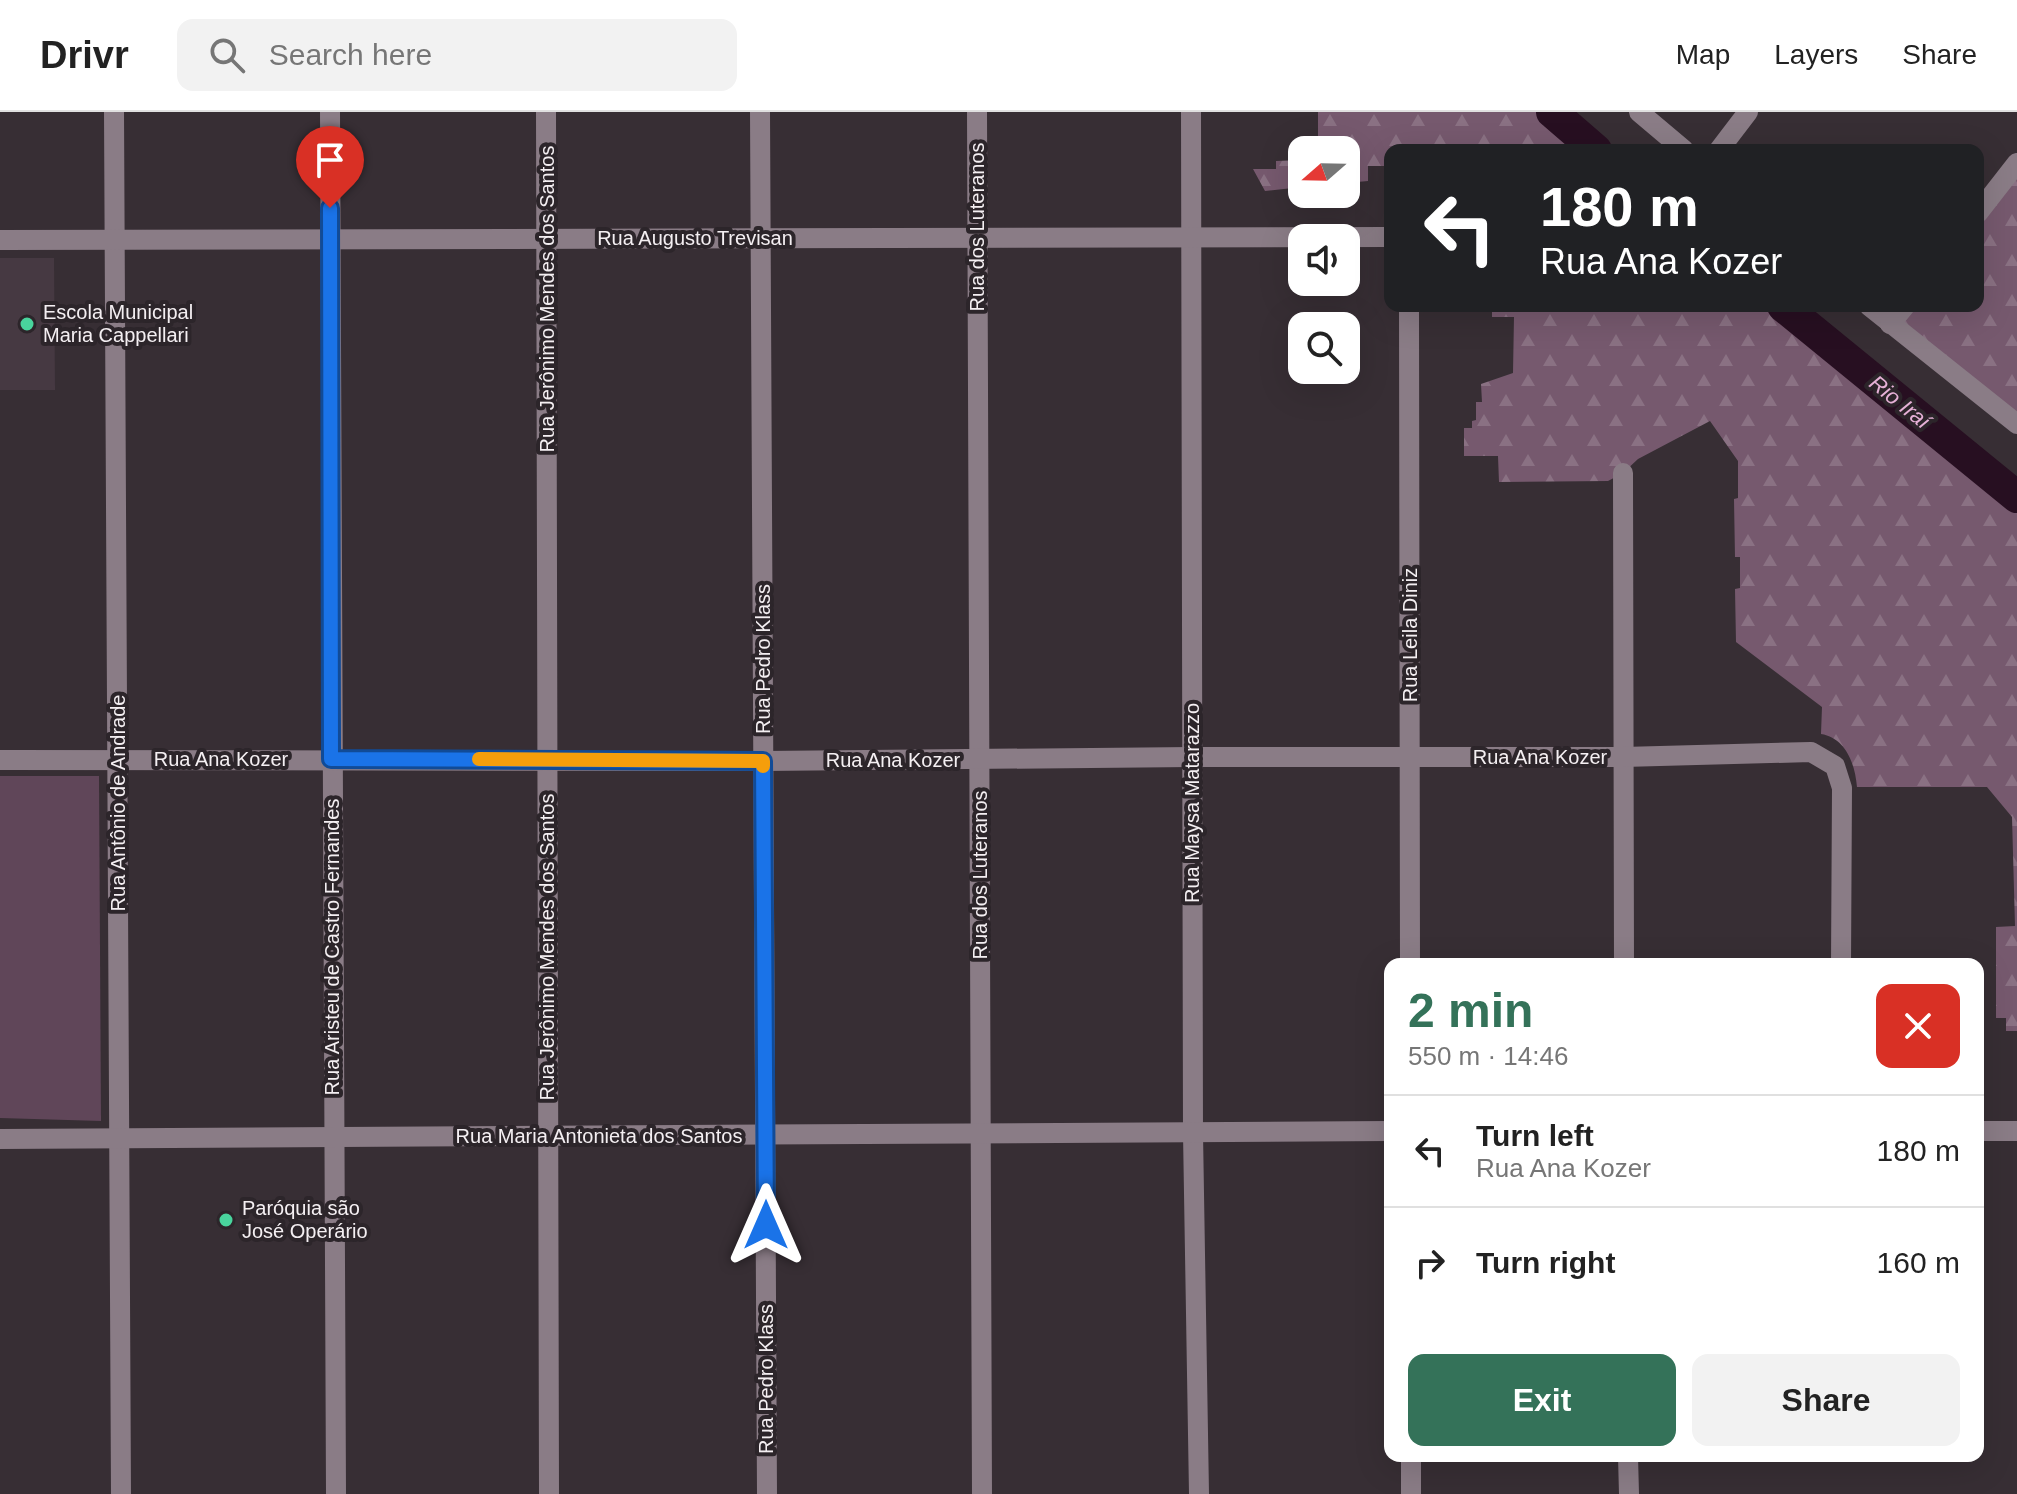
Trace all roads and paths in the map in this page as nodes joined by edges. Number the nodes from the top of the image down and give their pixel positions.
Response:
1 (114, 112) edge
2 (330, 112) edge
3 (546, 112) edge
4 (760, 112) edge
5 (977, 112) edge
6 (1191, 112) edge
7 (1639, 112) edge
8 (1748, 112) edge
9 (1677, 144) edge
10 (1724, 144) edge
11 (2017, 163) edge
12 (1984, 205) edge
13 (1192, 237) junction
14 (1384, 237) edge
15 (761, 238) junction
16 (977, 238) junction
17 (547, 239) junction
18 (0, 240) edge
19 (114, 240) junction
20 (330, 240) junction
21 (1409, 312) edge
22 (1876, 312) edge
23 (1900, 312) edge
24 (1890, 324) junction
25 (2017, 424) edge
26 (1623, 473) dead end
27 (1192, 757) junction
28 (1623, 757) junction
29 (1411, 758) junction
30 (331, 759) junction
31 (979, 759) junction
32 (0, 760) edge
33 (118, 760) junction
34 (547, 760) junction
35 (763, 761) junction
36 (1410, 958) edge
37 (1624, 958) edge
38 (1841, 958) edge
39 (1384, 1131) edge
40 (1984, 1131) edge
41 (2017, 1131) edge
42 (1193, 1133) junction
43 (981, 1134) junction
44 (765, 1135) junction
45 (332, 1137) junction
46 (548, 1137) junction
47 (120, 1138) junction
48 (0, 1139) edge
49 (1411, 1462) edge
50 (1628, 1462) edge
51 (121, 1494) edge
52 (336, 1494) edge
53 (549, 1494) edge
54 (767, 1494) edge
55 (982, 1494) edge
56 (1199, 1494) edge
57 (1411, 1494) edge
58 (1629, 1494) edge

1 - 19 street, Rua Antônio de Andrade
2 - 20 street, Rua Aristeu de Castro Fernandes
3 - 17 street, Rua Jerônimo Mendes dos Santos
4 - 15 street, Rua Pedro Klass
5 - 16 street, Rua dos Luteranos
6 - 13 street, Rua Maysa Matarazzo
7 - 9 street
8 - 10 street
11 - 12 street
13 - 14 street, Rua Augusto Trevisan
13 - 16 street, Rua Augusto Trevisan
13 - 27 street, Rua Maysa Matarazzo
15 - 16 street, Rua Augusto Trevisan
15 - 17 street, Rua Augusto Trevisan
15 - 35 street, Rua Pedro Klass
16 - 31 street, Rua dos Luteranos
17 - 20 street, Rua Augusto Trevisan
17 - 34 street, Rua Jerônimo Mendes dos Santos
18 - 19 street, Rua Augusto Trevisan
19 - 20 street, Rua Augusto Trevisan
19 - 33 street, Rua Antônio de Andrade
20 - 30 street, Rua Aristeu de Castro Fernandes
21 - 29 street, Rua Leila Diniz
22 - 24 street
23 - 24 street
24 - 25 street
26 - 28 street
27 - 29 street, Rua Ana Kozer
27 - 31 street, Rua Ana Kozer
27 - 42 street, Rua Maysa Matarazzo
28 - 29 street, Rua Ana Kozer
28 - 37 street
28 - 38 street, Rua Ana Kozer
29 - 36 street, Rua Leila Diniz
30 - 33 street, Rua Ana Kozer
30 - 34 street, Rua Ana Kozer
30 - 45 street, Rua Aristeu de Castro Fernandes
31 - 35 street, Rua Ana Kozer
31 - 43 street, Rua dos Luteranos
32 - 33 street, Rua Ana Kozer
33 - 47 street, Rua Antônio de Andrade
34 - 35 street, Rua Ana Kozer
34 - 46 street, Rua Jerônimo Mendes dos Santos
35 - 44 street, Rua Pedro Klass
39 - 42 street, Rua Maria Antonieta dos Santos
40 - 41 street
42 - 43 street, Rua Maria Antonieta dos Santos
42 - 56 street, Rua Maysa Matarazzo
43 - 44 street, Rua Maria Antonieta dos Santos
43 - 55 street, Rua dos Luteranos
44 - 46 street, Rua Maria Antonieta dos Santos
44 - 54 street, Rua Pedro Klass
45 - 46 street, Rua Maria Antonieta dos Santos
45 - 47 street, Rua Maria Antonieta dos Santos
45 - 52 street, Rua Aristeu de Castro Fernandes
46 - 53 street, Rua Jerônimo Mendes dos Santos
47 - 48 street, Rua Maria Antonieta dos Santos
47 - 51 street, Rua Antônio de Andrade
49 - 57 street
50 - 58 street

